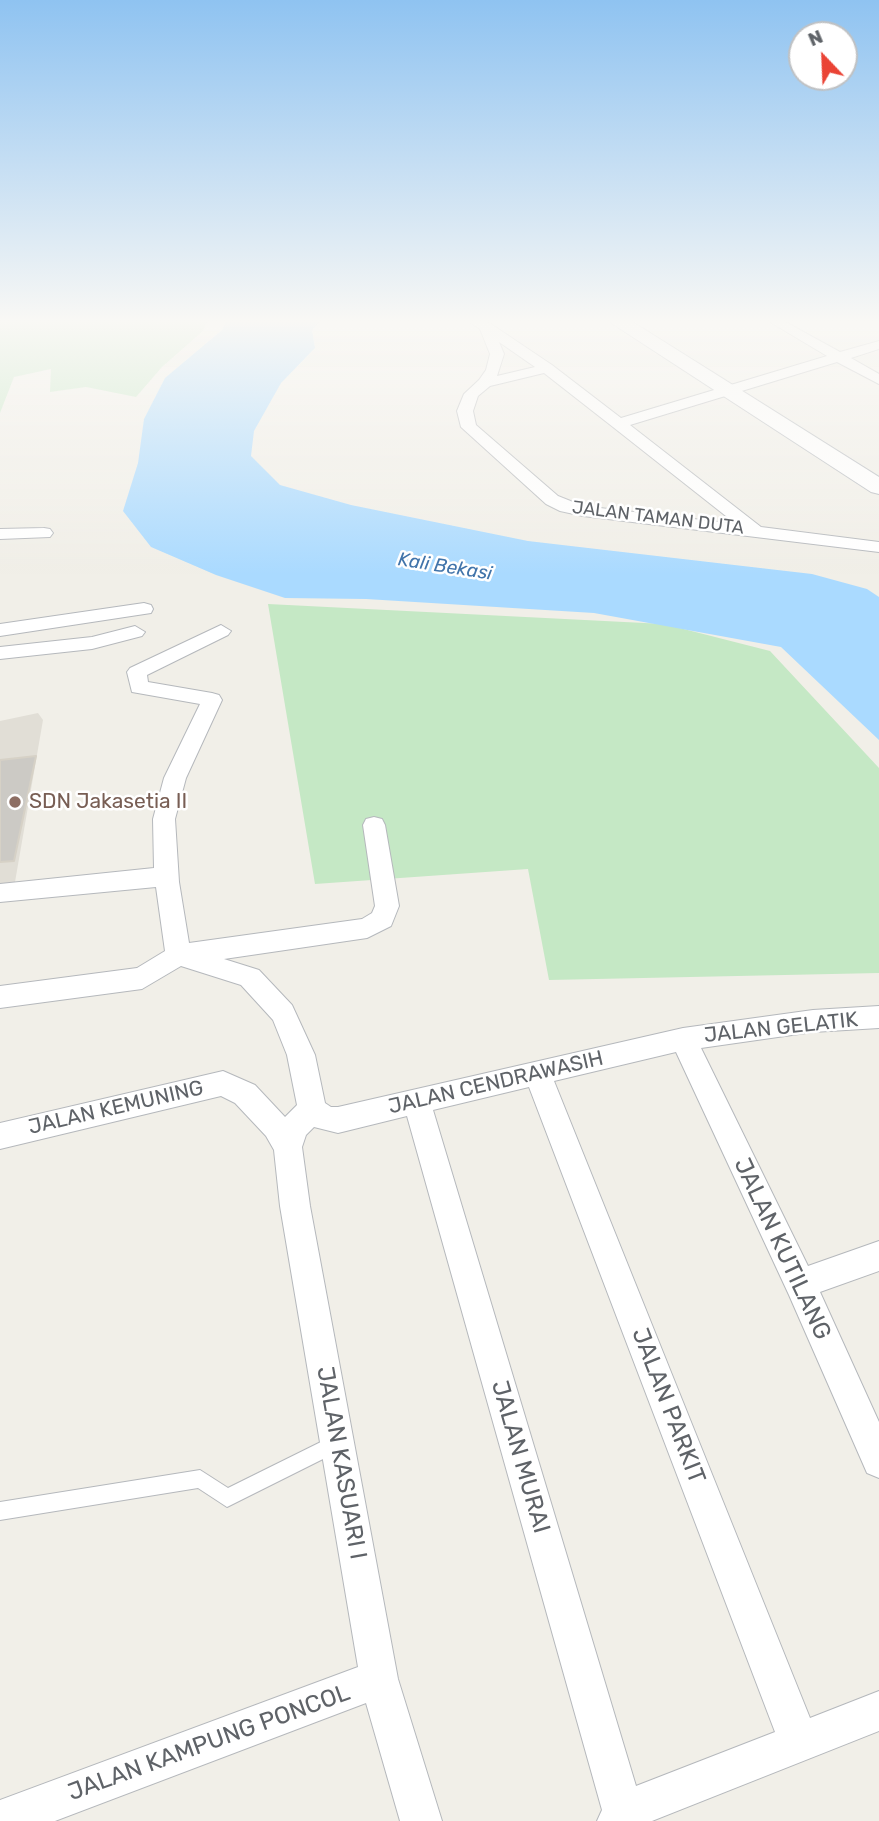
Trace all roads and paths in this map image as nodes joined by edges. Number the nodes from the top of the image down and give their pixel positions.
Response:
1 (467, 404) edge
2 (593, 404) edge
3 (685, 404) edge
4 (748, 404) edge
5 (618, 424) junction
6 (879, 487) edge
7 (720, 502) junction
8 (662, 522) junction
9 (754, 530) junction
10 (44, 533) dead end
11 (0, 534) edge
12 (876, 545) edge
13 (144, 609) dead end
14 (0, 630) edge
15 (221, 631) dead end
16 (135, 632) dead end
17 (0, 653) edge
18 (374, 825) dead end
19 (167, 882) junction
20 (0, 893) edge
21 (178, 956) junction
22 (0, 997) edge
23 (879, 1017) edge
24 (683, 1039) junction
25 (537, 1072) junction
26 (417, 1102) junction
27 (312, 1109) junction
28 (0, 1136) edge
29 (288, 1147) junction
30 (879, 1256) edge
31 (800, 1284) junction
32 (337, 1443) junction
33 (879, 1461) edge
34 (0, 1511) edge
35 (379, 1679) junction
36 (879, 1711) edge
37 (799, 1741) junction
38 (620, 1816) edge
39 (0, 1821) edge
40 (421, 1821) edge

1 - 8 street, JALAN TAMAN DUTA
2 - 5 street
3 - 5 street
4 - 6 street
5 - 7 street
7 - 8 street
7 - 9 street
8 - 9 street, JALAN TAMAN DUTA
9 - 12 street, JALAN TAMAN DUTA
10 - 11 street
13 - 14 street
15 - 19 street
16 - 17 street
18 - 21 street
19 - 20 street
19 - 21 street
21 - 22 street
21 - 27 street
23 - 24 street, JALAN GELATIK
24 - 25 street, JALAN CENDRAWASIH
24 - 31 street, JALAN KUTILANG
25 - 26 street, JALAN CENDRAWASIH
25 - 37 street, JALAN PARKIT
26 - 27 street, JALAN CENDRAWASIH
26 - 38 street, JALAN MURAI
27 - 29 street
28 - 29 street, JALAN KEMUNING
29 - 32 street, JALAN KASUARI I
30 - 31 street
31 - 33 street, JALAN KUTILANG
32 - 34 lane
32 - 35 street, JALAN KASUARI I
35 - 39 street, JALAN KAMPUNG PONCOL
35 - 40 street, JALAN KASUARI I
36 - 37 street
37 - 38 street

